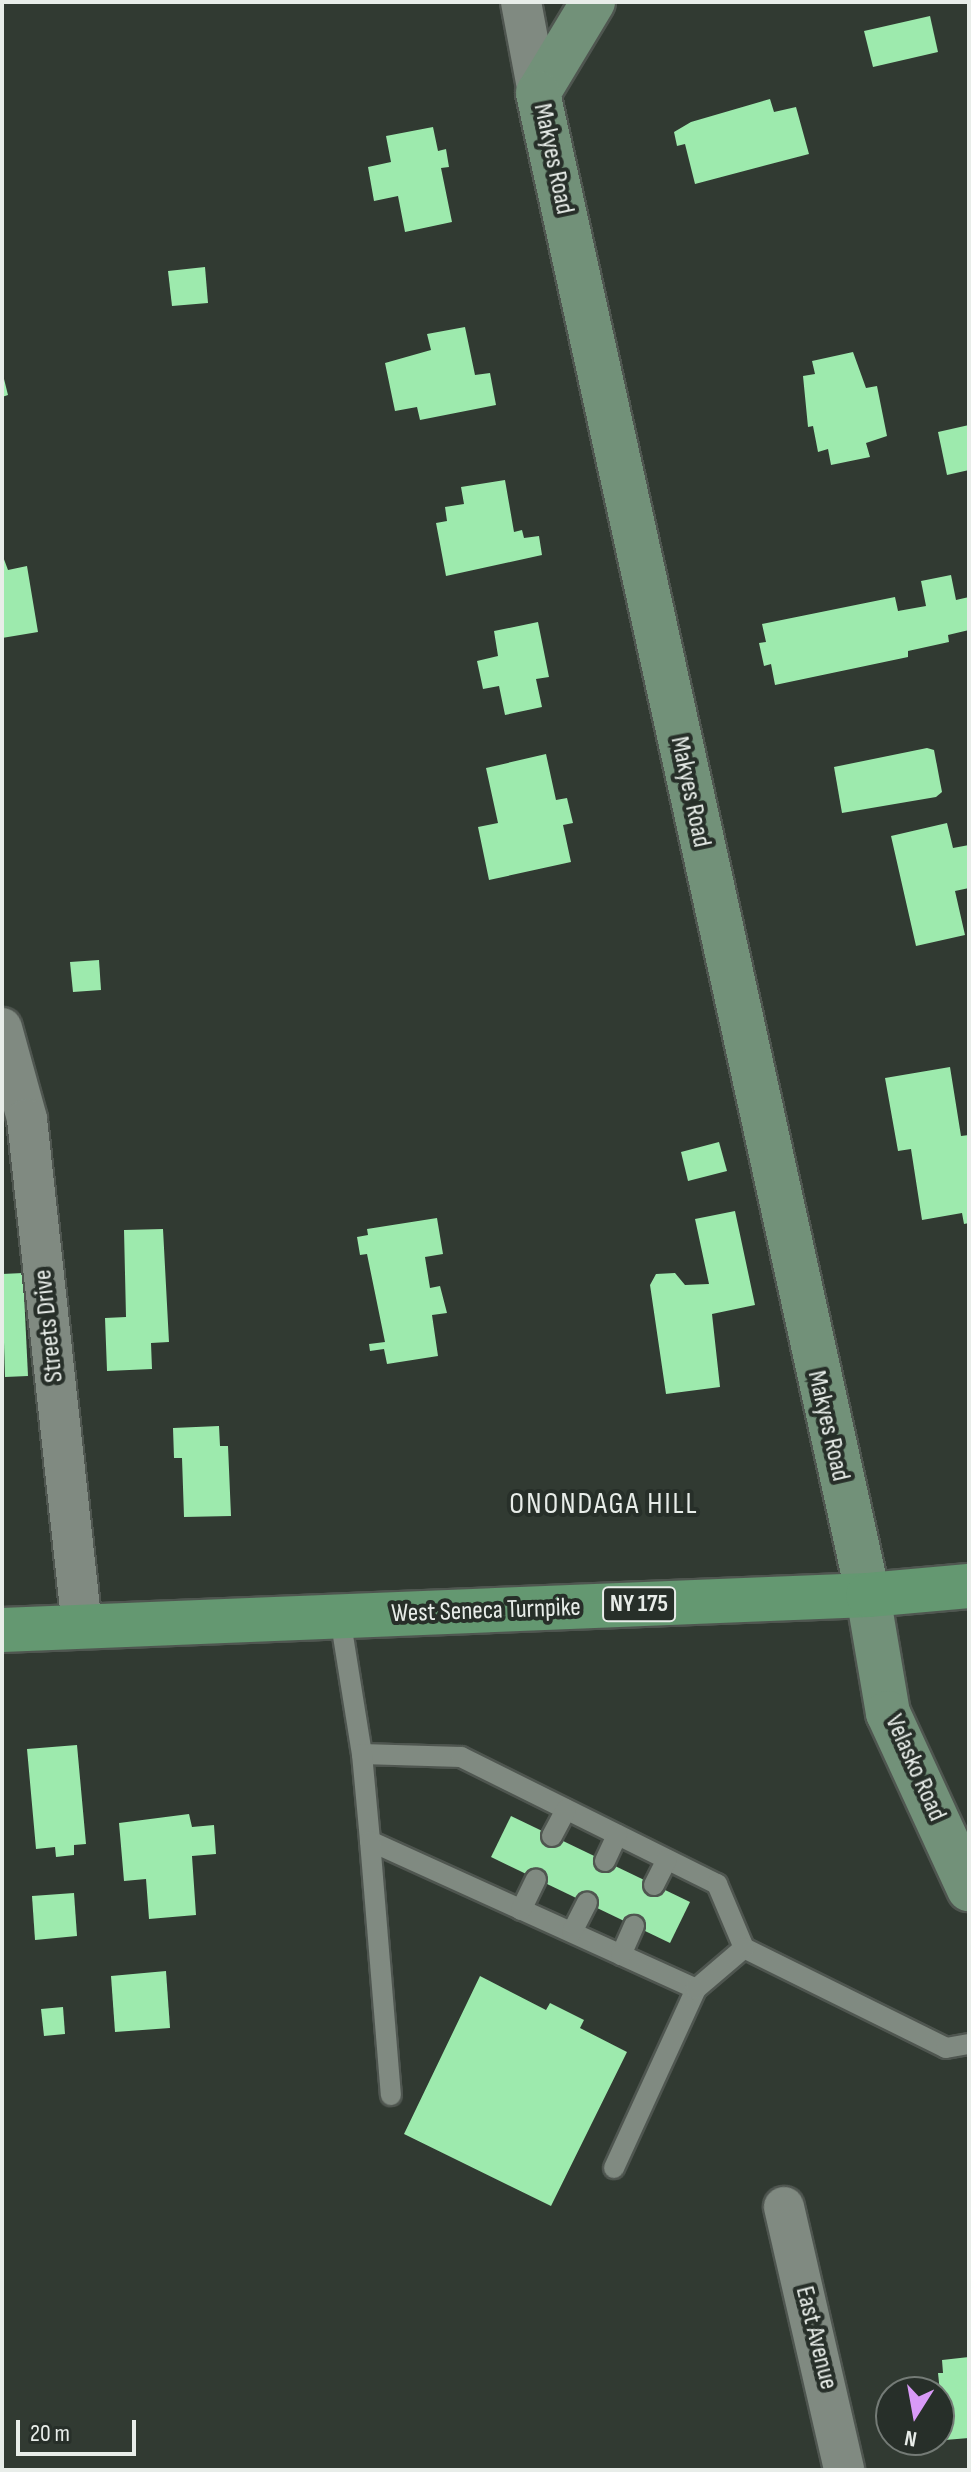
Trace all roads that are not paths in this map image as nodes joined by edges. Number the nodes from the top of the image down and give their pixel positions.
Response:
1 (521, 2) edge
2 (593, 2) edge
3 (538, 93) junction
4 (2, 1028) edge
5 (969, 1586) edge
6 (868, 1595) junction
7 (340, 1617) junction
8 (82, 1627) junction
9 (2, 1630) edge
10 (362, 1754) junction
11 (566, 1810) junction
12 (617, 1835) junction
13 (552, 1836) dead end
14 (370, 1841) junction
15 (667, 1860) junction
16 (605, 1861) dead end
17 (536, 1879) dead end
18 (654, 1885) dead end
19 (969, 1889) edge
20 (587, 1903) dead end
21 (521, 1910) junction
22 (634, 1926) dead end
23 (572, 1932) junction
24 (744, 1948) junction
25 (621, 1955) junction
26 (696, 1989) junction
27 (969, 2044) edge
28 (391, 2095) dead end
29 (614, 2168) dead end
30 (784, 2207) dead end
31 (844, 2470) edge

1 - 3 street
2 - 3 street, Makyes Road
3 - 6 street, Makyes Road
4 - 8 street, Streets Drive
5 - 6 main road, West Seneca Turnpike / NY 175
6 - 7 main road, West Seneca Turnpike / NY 175
6 - 19 street, Velasko Road
7 - 8 main road, West Seneca Turnpike / NY 175
7 - 10 lane
8 - 9 main road, West Seneca Turnpike / NY 175
10 - 11 lane
10 - 14 lane
11 - 12 lane
11 - 13 lane
12 - 15 lane
12 - 16 lane
14 - 21 lane
14 - 28 lane
15 - 18 lane
15 - 24 lane
17 - 21 lane
20 - 23 lane
21 - 23 lane
22 - 25 lane
23 - 25 lane
24 - 26 lane
24 - 27 lane
25 - 26 lane
26 - 29 lane
30 - 31 street, East Avenue

